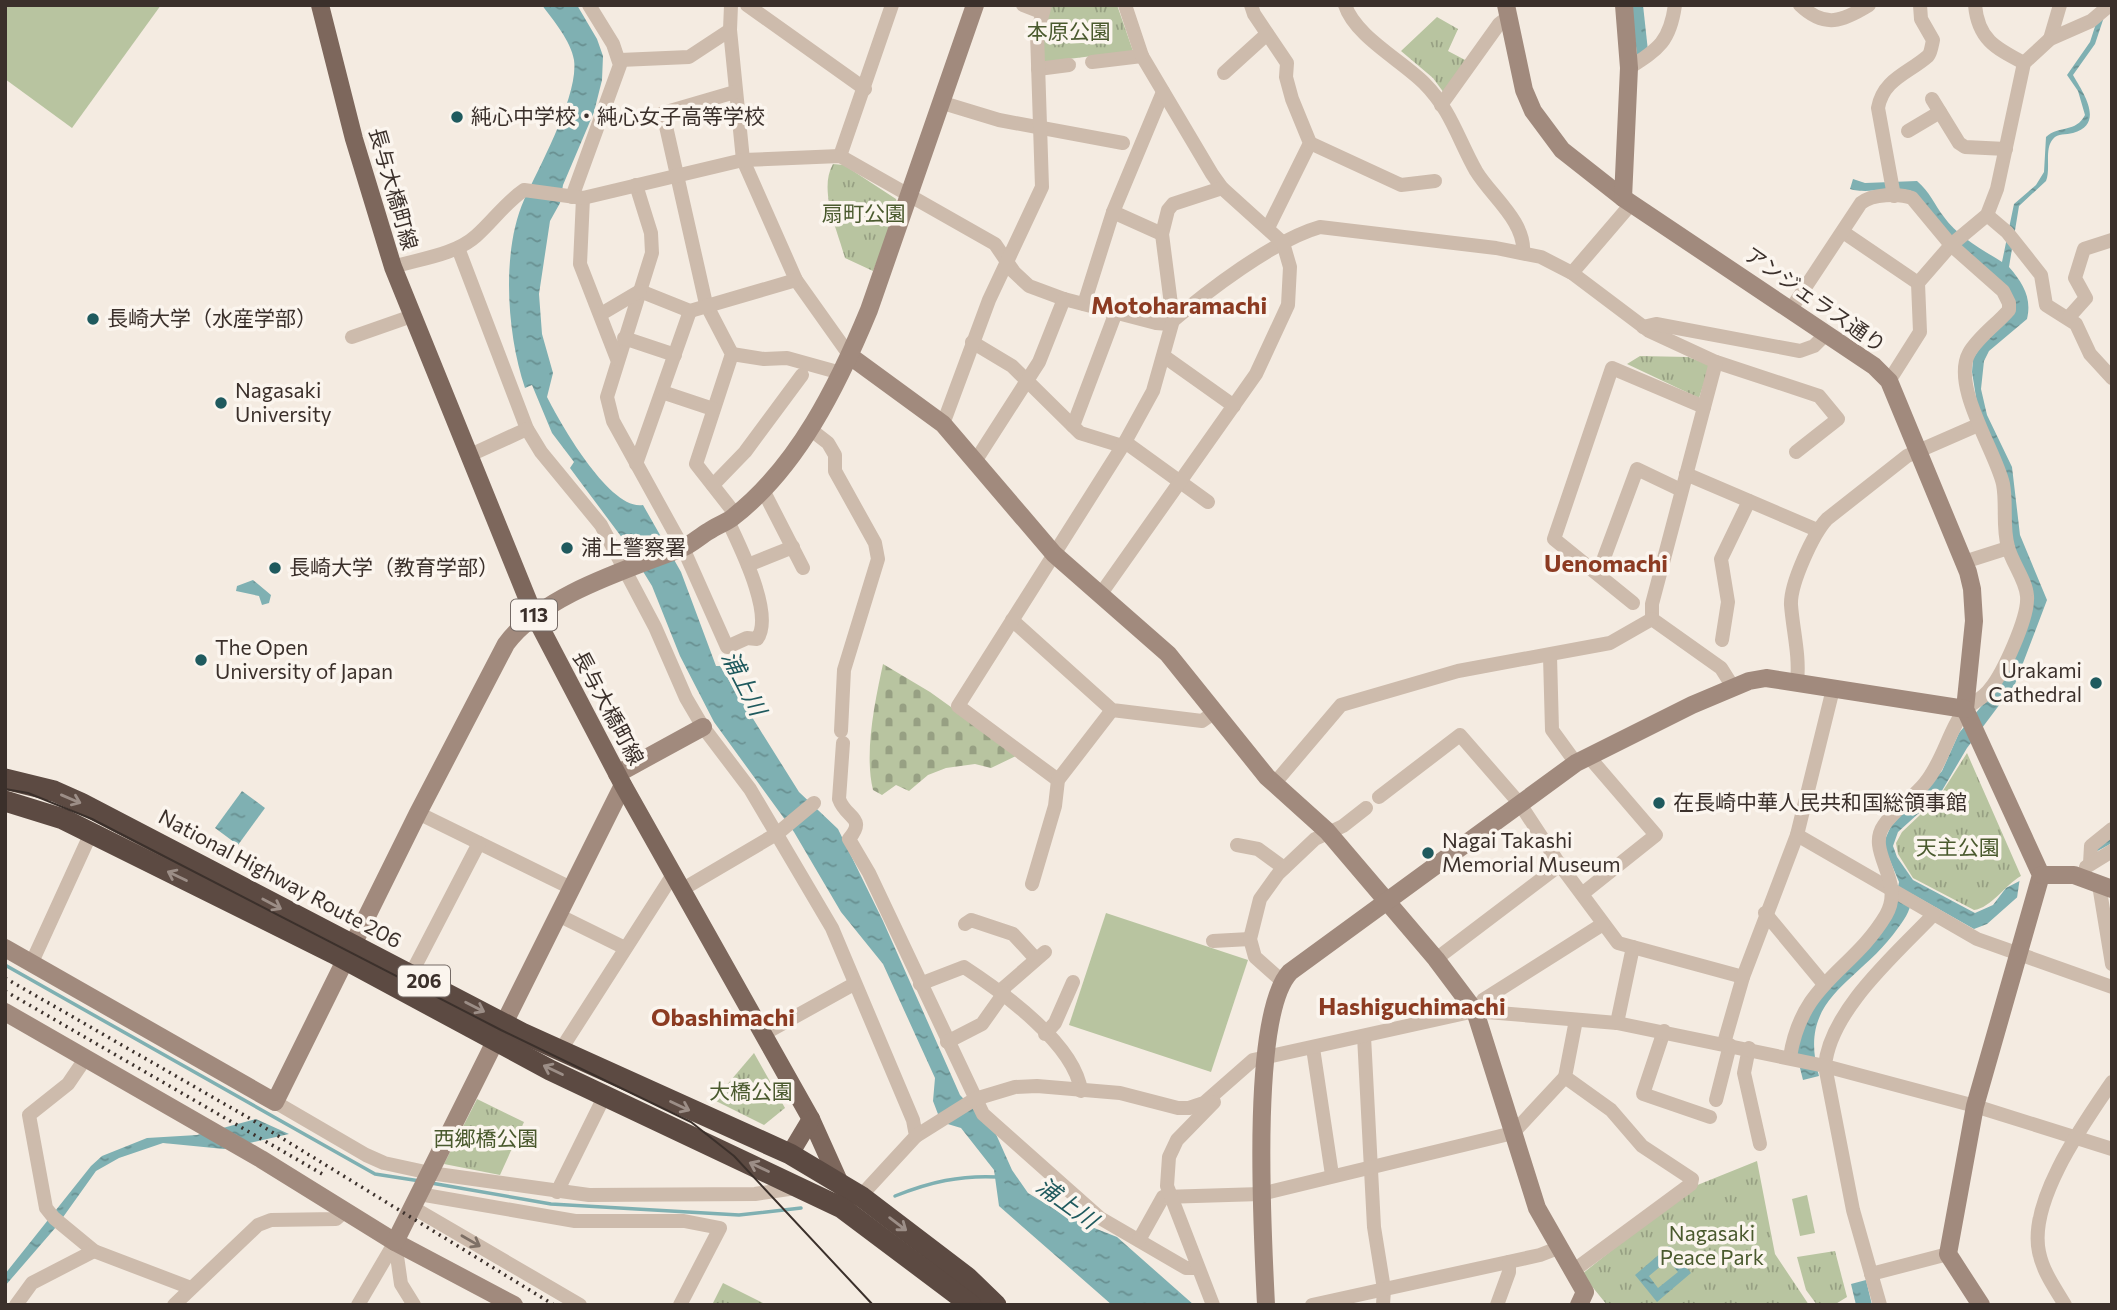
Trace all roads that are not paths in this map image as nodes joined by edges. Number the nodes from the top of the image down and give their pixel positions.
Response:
1 (320, 5) edge
2 (589, 5) edge
3 (731, 5) edge
4 (747, 5) edge
5 (892, 5) edge
6 (975, 5) edge
7 (1023, 5) edge
8 (1125, 5) edge
9 (1251, 5) edge
10 (1345, 5) edge
11 (1624, 5) edge
12 (1675, 5) edge
13 (1800, 5) edge
14 (1869, 5) edge
15 (1920, 5) edge
16 (1975, 5) edge
17 (2060, 5) edge
18 (2110, 5) edge
19 (1043, 9) edge
20 (1507, 11) edge
21 (730, 30) junction
22 (1267, 34) junction
23 (2050, 39) junction
24 (1142, 56) junction
25 (620, 60) junction
26 (1092, 62) dead end
27 (2024, 63) junction
28 (1069, 65) dead end
29 (1629, 68) junction
30 (1038, 69) junction
31 (1224, 73) dead end
32 (865, 89) junction
33 (735, 92) junction
34 (1163, 92) junction
35 (943, 103) junction
36 (1441, 105) junction
37 (1042, 127) junction
38 (1908, 131) dead end
39 (1123, 143) dead end
40 (1310, 143) junction
41 (2006, 149) junction
42 (840, 156) junction
43 (743, 160) junction
44 (677, 177) junction
45 (1434, 181) dead end
46 (636, 185) junction
47 (1223, 188) junction
48 (1894, 188) junction
49 (911, 196) junction
50 (575, 197) junction
51 (1628, 200) junction
52 (1113, 212) junction
53 (1987, 215) junction
54 (1268, 228) junction
55 (1843, 232) junction
56 (1162, 234) junction
57 (2112, 240) edge
58 (1283, 243) junction
59 (1953, 244) junction
60 (458, 248) junction
61 (1523, 253) junction
62 (1007, 263) junction
63 (393, 267) junction
64 (1572, 273) junction
65 (796, 280) junction
66 (1918, 283) junction
67 (640, 290) junction
68 (1064, 299) junction
69 (706, 304) junction
70 (1084, 304) junction
71 (1791, 309) junction
72 (690, 311) junction
73 (1116, 312) junction
74 (601, 314) junction
75 (412, 316) junction
76 (2069, 317) junction
77 (1173, 320) junction
78 (1643, 327) junction
79 (1826, 334) junction
80 (352, 337) dead end
81 (624, 338) junction
82 (972, 342) junction
83 (732, 354) junction
84 (675, 355) junction
85 (850, 356) junction
86 (1165, 357) junction
87 (617, 359) junction
88 (1716, 362) junction
89 (841, 373) junction
90 (802, 375) dead end
91 (2112, 378) edge
92 (1027, 381) junction
93 (1889, 382) junction
94 (662, 392) junction
95 (1234, 406) junction
96 (1704, 407) junction
97 (713, 409) junction
98 (943, 424) junction
99 (1978, 425) junction
100 (1073, 426) junction
101 (527, 429) junction
102 (810, 429) junction
103 (1124, 444) junction
104 (1919, 450) junction
105 (1796, 453) dead end
106 (468, 456) junction
107 (976, 460) junction
108 (636, 464) junction
109 (1686, 474) junction
110 (1180, 480) junction
111 (713, 485) junction
112 (763, 490) junction
113 (1681, 490) junction
114 (1749, 501) junction
115 (1208, 502) dead end
116 (732, 518) junction
117 (1817, 530) junction
118 (793, 547) junction
119 (2008, 548) junction
120 (679, 549) junction
121 (1054, 554) junction
122 (1964, 562) junction
123 (748, 565) junction
124 (803, 568) dead end
125 (632, 569) junction
126 (1598, 574) junction
127 (1100, 594) junction
128 (1633, 603) dead end
129 (534, 615) junction
130 (1652, 619) junction
131 (1012, 620) junction
132 (1722, 640) dead end
133 (1550, 656) junction
134 (1797, 682) junction
135 (1733, 687) junction
136 (1833, 688) junction
137 (1112, 710) junction
138 (1215, 712) junction
139 (1967, 713) junction
140 (702, 727) junction
141 (1582, 760) junction
142 (5, 779) edge
143 (620, 780) junction
144 (1058, 780) junction
145 (1274, 784) junction
146 (1379, 797) dead end
147 (5, 801) edge
148 (814, 803) dead end
149 (1520, 804) junction
150 (1366, 808) dead end
151 (418, 813) junction
152 (2112, 829) edge
153 (1327, 831) junction
154 (91, 833) junction
155 (778, 833) junction
156 (1797, 835) junction
157 (479, 843) junction
158 (1237, 845) dead end
159 (2112, 851) edge
160 (2090, 864) junction
161 (1560, 865) junction
162 (1284, 868) junction
163 (674, 873) junction
164 (2041, 875) junction
165 (2074, 875) junction
166 (1032, 884) dead end
167 (2106, 887) edge
168 (571, 888) junction
169 (683, 889) junction
170 (1895, 891) junction
171 (1583, 894) junction
172 (1386, 901) junction
173 (1765, 914) junction
174 (558, 915) junction
175 (1934, 915) junction
176 (965, 924) dead end
177 (1603, 924) junction
178 (1250, 939) junction
179 (1213, 941) dead end
180 (1633, 947) junction
181 (5, 948) edge
182 (625, 948) junction
183 (2017, 953) junction
184 (350, 954) junction
185 (1436, 959) junction
186 (32, 962) junction
187 (2112, 964) edge
188 (411, 974) junction
189 (1743, 977) junction
190 (1282, 981) junction
191 (1073, 982) dead end
192 (1823, 983) junction
193 (854, 984) junction
194 (920, 984) junction
195 (2112, 987) edge
196 (1002, 992) junction
197 (1475, 1011) junction
198 (5, 1012) edge
199 (1576, 1020) junction
200 (1617, 1023) junction
201 (1664, 1031) junction
202 (500, 1032) junction
203 (1045, 1034) junction
204 (762, 1035) junction
205 (1364, 1036) junction
206 (947, 1042) junction
207 (1727, 1044) junction
208 (1313, 1048) junction
209 (1749, 1048) junction
210 (560, 1051) junction
211 (1266, 1058) junction
212 (1793, 1058) junction
213 (85, 1059) junction
214 (1822, 1065) junction
215 (1237, 1074) junction
216 (1565, 1077) junction
217 (2112, 1082) edge
218 (1081, 1091) junction
219 (606, 1095) junction
220 (1716, 1100) dead end
221 (970, 1101) junction
222 (275, 1102) junction
223 (1975, 1106) junction
224 (1710, 1117) dead end
225 (811, 1119) junction
226 (922, 1132) junction
227 (1513, 1133) junction
228 (2074, 1138) junction
229 (1760, 1144) dead end
230 (2112, 1149) edge
231 (790, 1154) junction
232 (1370, 1167) junction
233 (1332, 1175) junction
234 (842, 1185) junction
235 (422, 1187) junction
236 (801, 1187) junction
237 (557, 1192) junction
238 (1261, 1194) junction
239 (862, 1197) junction
240 (1172, 1198) junction
241 (842, 1208) junction
242 (345, 1212) junction
243 (1139, 1240) junction
244 (395, 1242) junction
245 (1558, 1248) junction
246 (94, 1251) junction
247 (1948, 1254) junction
248 (1509, 1262) junction
249 (1196, 1268) junction
250 (1573, 1271) junction
251 (1871, 1273) junction
252 (191, 1288) junction
253 (1384, 1289) junction
254 (1586, 1300) edge
255 (16, 1305) edge
256 (174, 1305) edge
257 (358, 1305) edge
258 (414, 1305) edge
259 (514, 1305) edge
260 (580, 1305) edge
261 (680, 1305) edge
262 (971, 1305) edge
263 (996, 1305) edge
264 (1213, 1305) edge
265 (1266, 1305) edge
266 (1312, 1305) edge
267 (1383, 1305) edge
268 (1497, 1305) edge
269 (1880, 1305) edge
270 (1981, 1305) edge
271 (2065, 1305) edge

1 - 63 main road, 長与大橋町線 / 113
2 - 25 street
3 - 21 street
4 - 32 street
5 - 32 street
6 - 35 street
7 - 19 street
8 - 24 street
9 - 22 street
10 - 36 street
11 - 29 street
12 - 29 street
13 - 14 street
15 - 48 street
16 - 27 street
17 - 23 street
18 - 23 street
19 - 30 street
20 - 36 street
20 - 51 street, アンジェラス通り
21 - 25 street
21 - 33 street
22 - 31 street
22 - 40 street
23 - 27 street
24 - 26 street
24 - 34 street
25 - 50 street
27 - 41 street
28 - 30 street
29 - 51 street
30 - 37 street
32 - 42 street
33 - 43 street
33 - 44 street
34 - 47 street
34 - 52 street
35 - 37 street
35 - 49 street
36 - 61 street
37 - 39 street
37 - 62 street
38 - 41 street
40 - 45 street
40 - 54 street
41 - 53 street
42 - 43 street
42 - 49 street
43 - 44 street
43 - 65 street
44 - 46 street
44 - 69 street
46 - 50 street
46 - 67 street
47 - 54 street
47 - 56 street
48 - 55 street
48 - 59 street
49 - 62 street
49 - 85 street
50 - 60 street
50 - 74 street
51 - 64 street
51 - 71 street, アンジェラス通り
52 - 56 street
52 - 70 street
53 - 59 street
53 - 76 street
54 - 58 street
55 - 66 street
55 - 71 street
56 - 77 street
57 - 76 street
58 - 61 street
58 - 77 street
58 - 95 street
59 - 66 street
59 - 99 street
60 - 63 street
60 - 101 street
61 - 64 street
62 - 68 street
62 - 82 street
63 - 75 main road, 長与大橋町線 / 113
64 - 78 street
65 - 69 street
65 - 85 street
66 - 93 street
67 - 72 street
67 - 74 street
67 - 81 street
68 - 70 street
68 - 92 street
69 - 72 street
69 - 83 street
70 - 73 street
71 - 79 street, アンジェラス通り
72 - 84 street
73 - 77 street
73 - 100 street
74 - 87 street
75 - 80 street
75 - 106 main road, 長与大橋町線 / 113
76 - 91 street
77 - 86 street
78 - 79 street
78 - 88 street
79 - 93 street, アンジェラス通り
81 - 84 street
81 - 87 street
82 - 92 street
82 - 98 street
83 - 89 street
83 - 97 street
84 - 94 street
85 - 89 street
85 - 98 street
86 - 95 street
86 - 103 street
87 - 108 street
88 - 96 street
88 - 105 street
89 - 102 street
90 - 111 street
92 - 100 street
92 - 107 street
93 - 104 street, アンジェラス通り
94 - 97 street
94 - 108 street
95 - 110 street
96 - 109 street
96 - 126 street
97 - 111 street
98 - 107 street
99 - 104 street
99 - 119 street
100 - 103 street
101 - 106 street
101 - 125 street
102 - 112 street
102 - 194 street
103 - 110 street
103 - 121 street
104 - 117 street
104 - 122 street, アンジェラス通り
106 - 129 main road, 長与大橋町線 / 113
107 - 121 street
108 - 120 street
109 - 113 street
109 - 114 street
110 - 115 street
110 - 127 street
111 - 116 street
112 - 116 street
112 - 118 street
113 - 126 street
113 - 130 street
114 - 117 street
114 - 132 street
116 - 120 street
116 - 123 street
117 - 134 street
118 - 123 street
118 - 124 street
119 - 122 street
119 - 139 street
120 - 123 street
120 - 125 street
121 - 127 street
121 - 131 street
122 - 139 street, アンジェラス通り
125 - 129 street
125 - 140 street
126 - 128 street
127 - 138 street
129 - 143 main road, 長与大橋町線 / 113
129 - 151 street
130 - 133 street
130 - 135 street
131 - 137 street
131 - 144 street
133 - 141 street
133 - 145 street
134 - 135 street
134 - 136 street
135 - 141 street
136 - 139 street
136 - 156 street
137 - 138 street
137 - 144 street
138 - 145 street
139 - 164 street
139 - 170 street
140 - 143 street
140 - 155 street
141 - 149 street
141 - 171 street
142 -> 184 highway, National Highway Route 206 / 206
143 - 163 main road, 長与大橋町線 / 113
143 - 168 street
144 - 166 street
145 - 153 street
146 - 149 street
147 - 154 highway, National Highway Route 206 / 206
148 - 155 street
149 - 161 street
149 - 172 street
150 - 153 street
151 - 157 street
151 - 184 street
152 - 160 street
153 - 162 street
153 - 172 street
184 -> 154 highway, National Highway Route 206 / 206
154 - 186 street
155 - 169 street
155 - 193 street
156 - 170 street
156 - 173 street
157 - 168 street
157 - 188 street
158 - 162 street
159 - 160 street
160 - 165 street
161 - 171 street
161 - 185 street
162 - 178 street
163 - 169 main road, 長与大橋町線 / 113
163 - 182 street
164 - 165 street
164 - 183 street
165 - 167 street
167 - 187 street
168 - 174 street
169 - 204 main road, 長与大橋町線 / 113
170 - 175 street
170 - 192 street
171 - 177 street
172 - 185 street
172 - 190 street
173 - 189 street
173 - 192 street
174 - 182 street
174 - 202 street
175 - 183 street
175 - 214 street
176 - 196 street
177 - 180 street
177 - 197 street
178 - 179 street
178 - 190 street
180 - 189 street
180 - 200 street
181 - 186 street
182 - 210 street
183 - 195 street
183 - 223 street
184 - 188 highway, National Highway Route 206 / 206
184 - 202 highway, National Highway Route 206 / 206
184 - 222 street
185 - 197 street
186 - 222 street
188 -> 202 highway, National Highway Route 206 / 206
189 - 207 street
190 - 211 street
191 - 203 street
192 - 212 street
193 - 204 street
193 - 226 street
194 - 196 street
194 - 206 street
196 - 203 street
196 - 206 street
197 - 199 street
197 - 205 street
197 - 227 street
198 - 213 street
199 - 200 street
199 - 216 street
200 - 201 street
201 - 207 street
201 - 224 street
202 - 210 highway, National Highway Route 206 / 206
219 -> 202 highway, National Highway Route 206 / 206
202 - 235 street
203 - 218 street
204 - 225 main road, 長与大橋町線 / 113
205 - 208 street
205 - 232 street
206 - 221 street
207 - 209 street
207 - 220 street
208 - 211 street
208 - 233 street
209 - 212 street
209 - 229 street
210 -> 231 highway, National Highway Route 206 / 206
211 - 215 street
211 - 238 street
212 - 214 street
213 - 242 street
213 - 246 street
214 - 223 street
214 - 251 street
215 - 218 street
215 - 240 street
216 - 227 street
216 - 250 street
217 - 228 street
218 - 221 street
236 -> 219 highway, National Highway Route 206 / 206
219 - 237 street
221 - 226 street
221 - 243 street
222 - 235 street
223 - 228 street
223 - 247 street
225 - 231 main road
225 - 234 main road, 長与大橋町線 / 113
226 - 239 street
227 - 232 street
227 - 245 street
228 - 230 street
228 - 271 street
231 - 234 highway, National Highway Route 206 / 206
232 - 233 street
232 - 253 street
233 - 238 street
234 - 239 highway, National Highway Route 206 / 206
234 - 241 main road, 長与大橋町線 / 113
235 - 237 street
235 - 244 street
235 -> 260 street
235 - 261 street
236 - 237 street
236 - 241 highway, National Highway Route 206 / 206
238 - 240 street
238 - 265 street
239 - 241 street
239 -> 263 highway, National Highway Route 206 / 206
240 - 243 street
240 - 249 street
241 - 262 highway, National Highway Route 206 / 206
242 - 244 street
242 - 252 street
243 - 249 street
244 - 257 street
244 - 258 street
244 - 259 street
245 - 248 street
245 - 250 street
246 - 252 street
246 - 255 street
247 - 251 street
247 - 270 street
248 - 253 street
248 - 268 street
249 - 264 street
250 - 254 street
251 - 269 street
252 - 256 street
253 - 266 street
253 - 267 street

